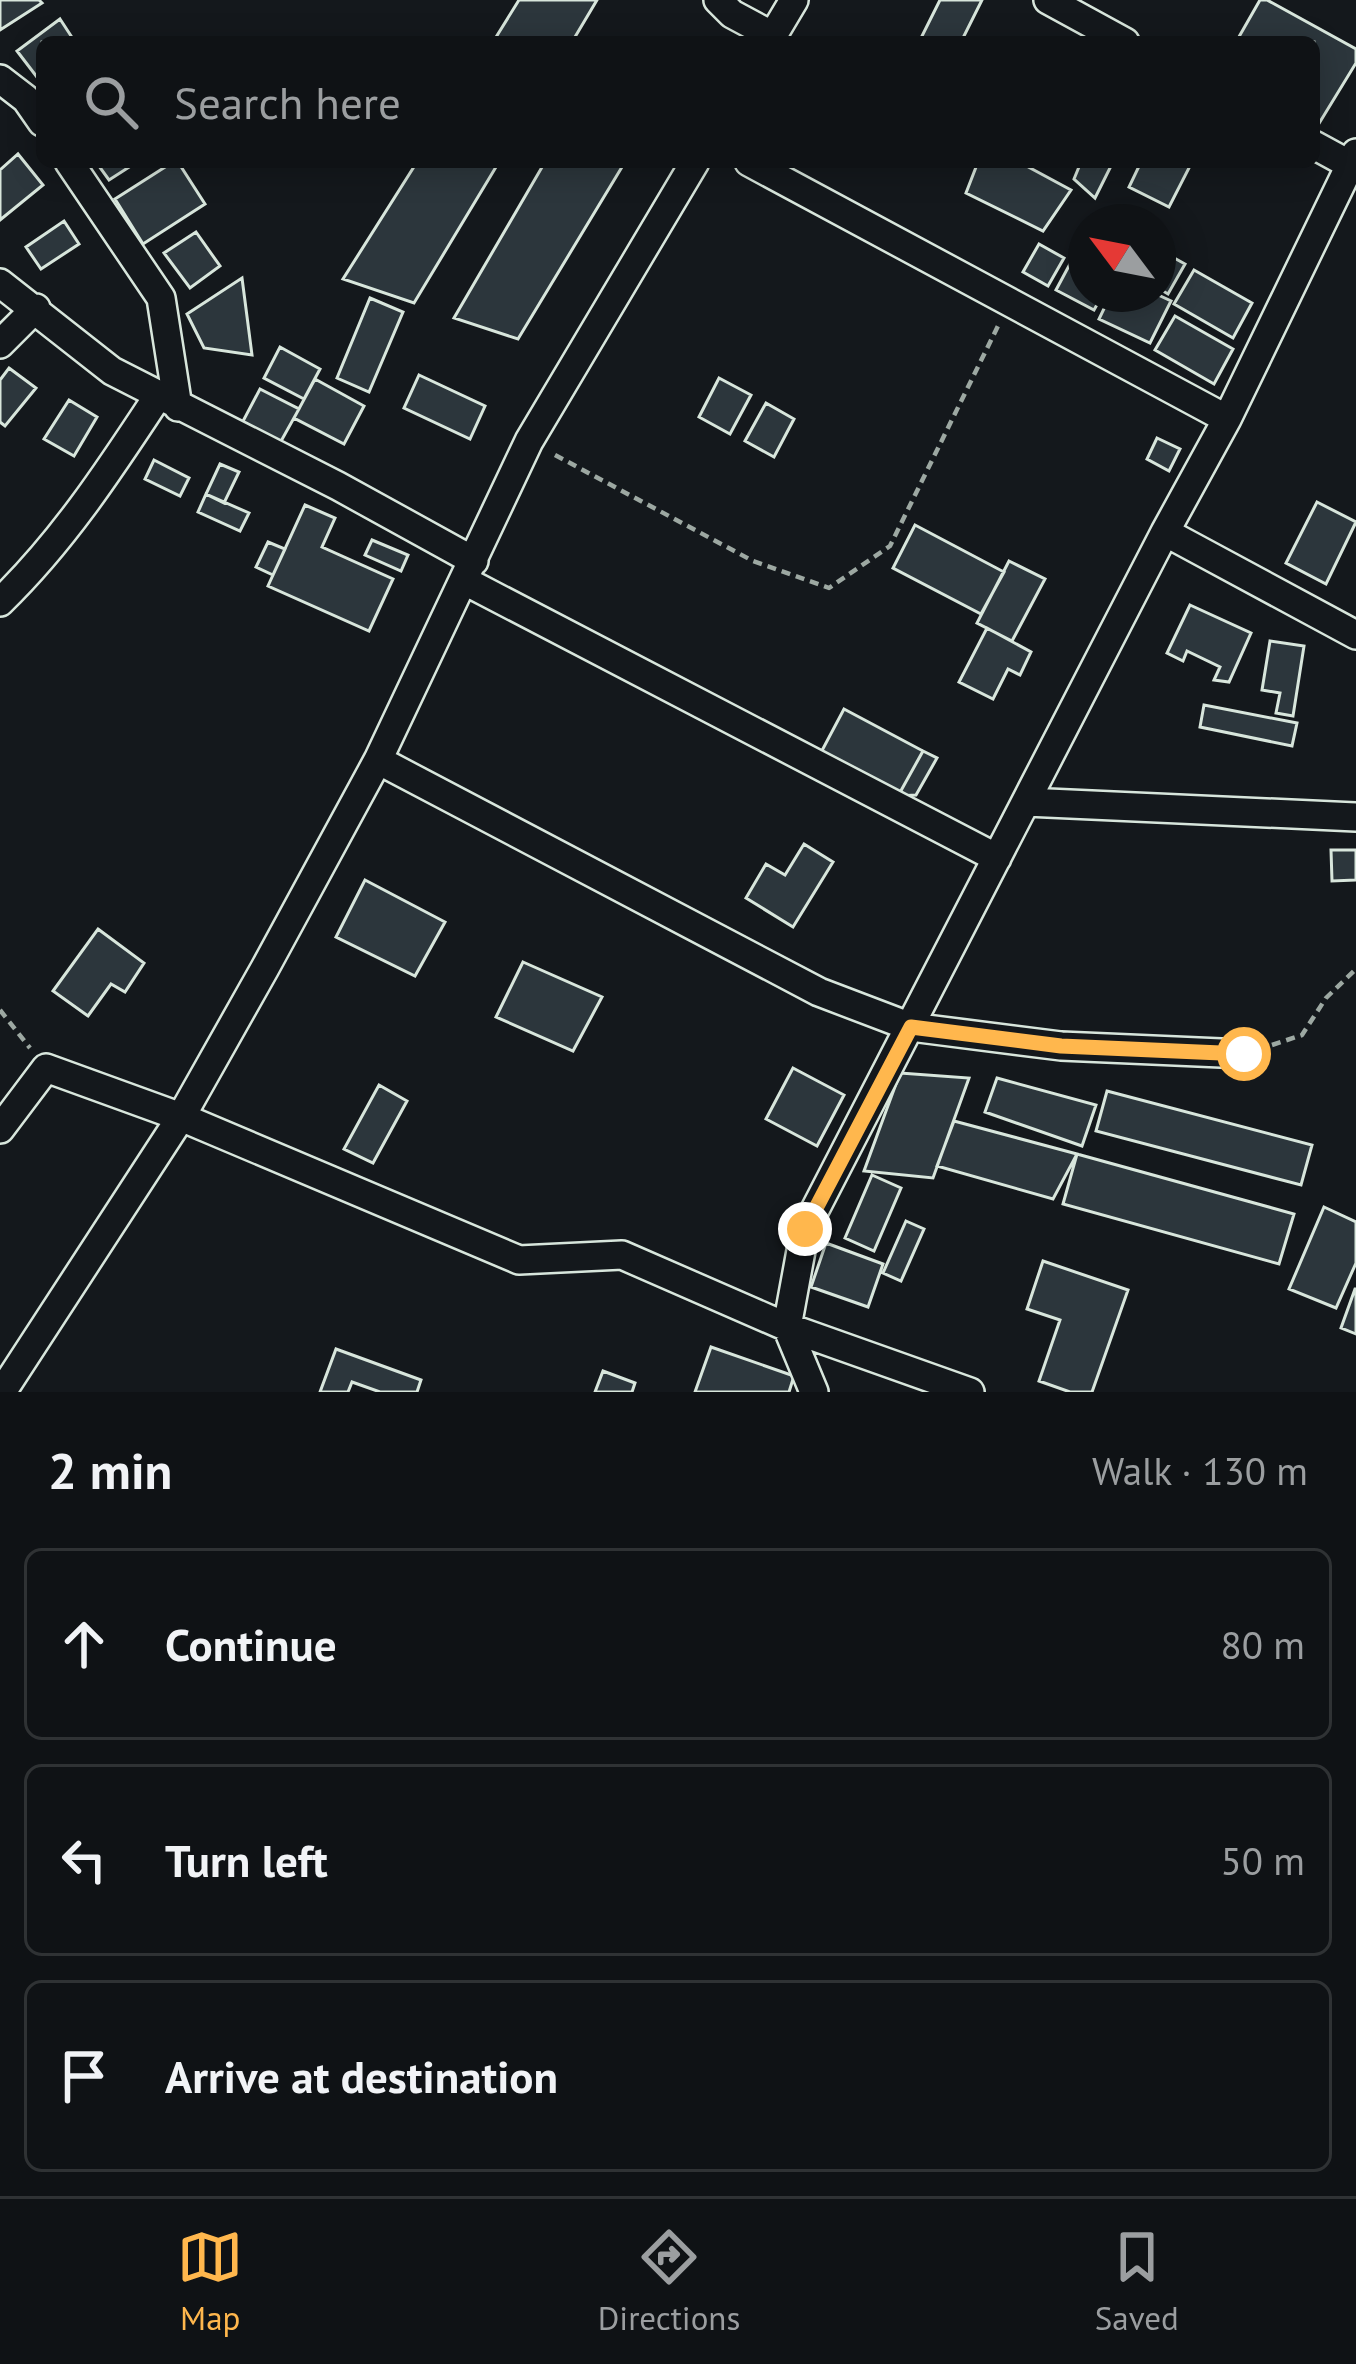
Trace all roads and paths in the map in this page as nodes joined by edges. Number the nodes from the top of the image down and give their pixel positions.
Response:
1 (718, 0) edge
2 (794, 0) edge
3 (1048, 0) edge
4 (766, 36) edge
5 (773, 36) edge
6 (1114, 36) edge
7 (0, 79) edge
8 (36, 113) edge
9 (1320, 148) edge
10 (1354, 162) edge
11 (73, 168) edge
12 (691, 168) edge
13 (760, 168) edge
14 (0, 283) edge
15 (1011, 299) junction
16 (36, 308) junction
17 (0, 344) edge
18 (168, 402) junction
19 (1227, 419) junction
20 (529, 441) junction
21 (1165, 532) junction
22 (470, 571) junction
23 (0, 602) edge
24 (1356, 635) edge
25 (378, 760) junction
26 (1026, 802) junction
27 (1356, 817) edge
28 (997, 858) junction
29 (1356, 968) edge
30 (0, 1010) edge
31 (911, 1027) junction
32 (1244, 1054) joint
33 (46, 1068) junction
34 (181, 1118) junction
35 (0, 1129) edge
36 (787, 1327) junction
37 (11, 1390) edge
38 (814, 1392) edge
39 (970, 1392) edge

1 - 4 street
2 - 5 street
3 - 6 street
7 - 8 street
9 - 10 street
10 - 19 street
11 - 18 street
12 - 20 street
13 - 15 street
14 - 16 street
15 - 19 street
15 - 20 path
16 - 17 street
16 - 18 street
18 - 22 street
18 - 23 street
19 - 21 street
20 - 22 street
21 - 24 street
21 - 26 street
22 - 25 street
22 - 28 street
25 - 31 street
25 - 34 street
26 - 27 street
26 - 28 street
28 - 31 street
29 - 32 path
30 - 33 path
31 - 32 street
31 - 36 street
33 - 34 street
33 - 35 street
34 - 36 street
34 - 37 street
36 - 38 street
36 - 39 street

